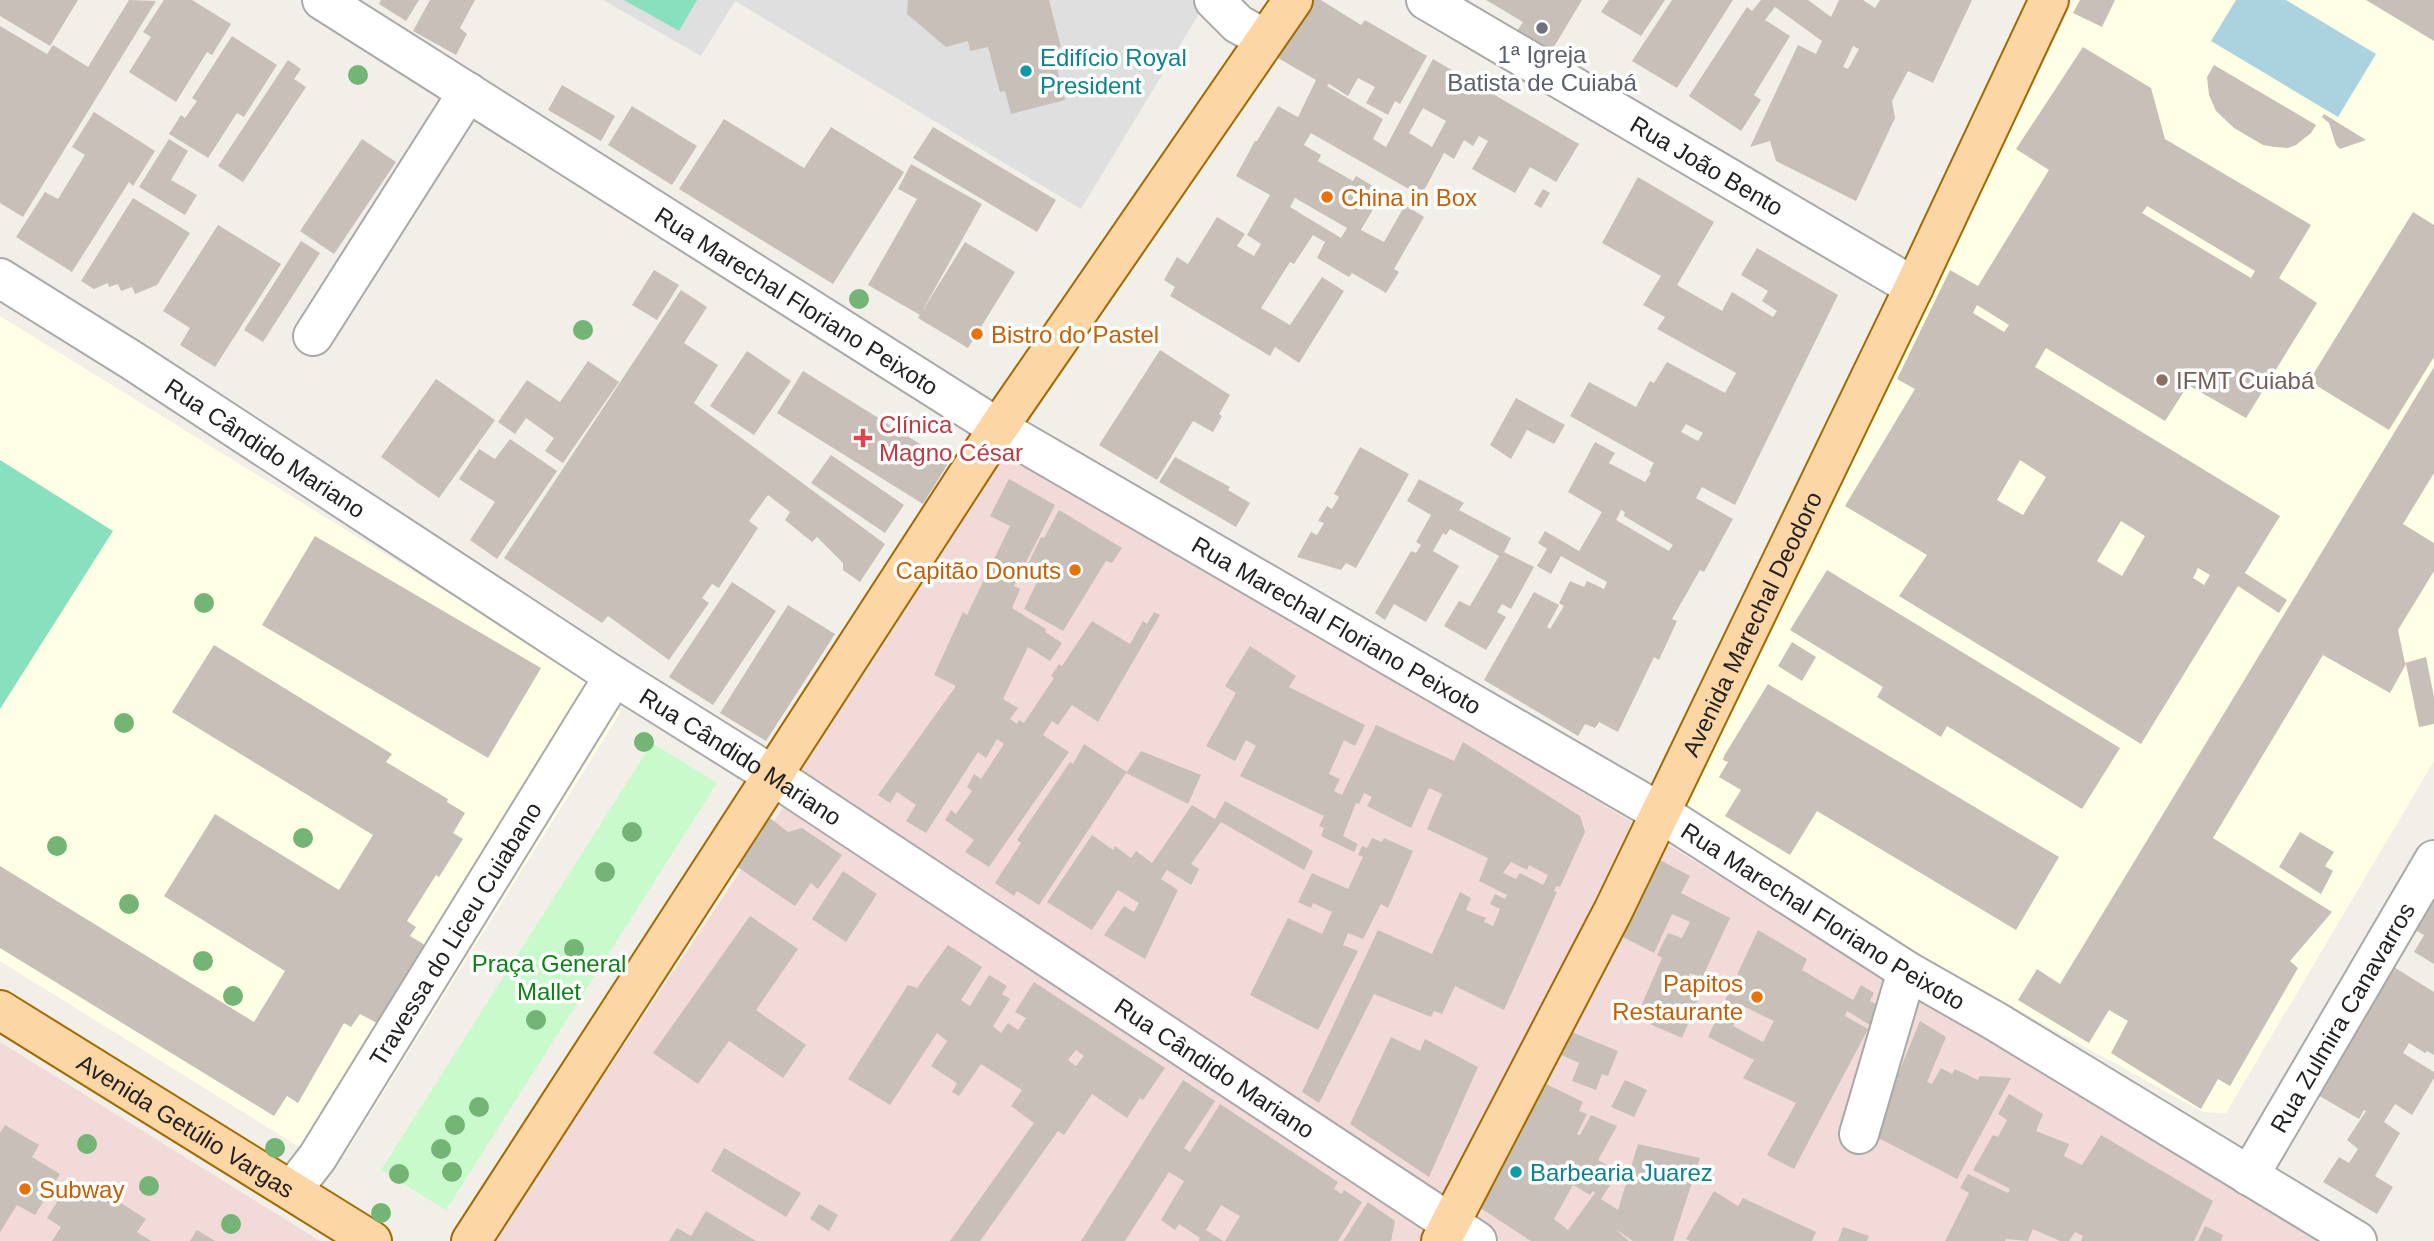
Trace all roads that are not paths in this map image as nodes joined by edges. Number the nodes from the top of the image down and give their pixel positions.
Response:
1 (322, 0) edge
2 (1214, 0) edge
3 (1293, 0) edge
4 (1426, 0) edge
5 (2049, 0) edge
6 (1265, 39) junction
7 (468, 92) junction
8 (0, 278) edge
9 (1914, 287) junction
10 (313, 336) dead end
11 (998, 428) junction
12 (614, 676) junction
13 (772, 775) junction
14 (1659, 813) junction
15 (2434, 860) edge
16 (1907, 971) junction
17 (0, 1010) edge
18 (1859, 1134) dead end
19 (2249, 1175) junction
20 (292, 1190) junction
21 (1456, 1235) edge
22 (372, 1241) edge
23 (471, 1241) edge
24 (2357, 1241) edge

1 - 7 street, Rua Marechal Floriano Peixoto
2 - 6 street
3 - 6 main road
4 - 9 street, Rua João Bento
5 - 9 main road, Avenida Marechal Deodoro
6 - 11 main road
7 - 10 street
7 - 11 street, Rua Marechal Floriano Peixoto
8 - 12 street, Rua Cândido Mariano
9 - 14 main road, Avenida Marechal Deodoro
11 - 13 main road
11 - 14 street, Rua Marechal Floriano Peixoto
12 - 13 street, Rua Cândido Mariano
12 - 20 street, Travessa do Liceu Cuiabano
13 - 21 street, Rua Cândido Mariano
13 - 23 main road
14 - 16 street, Rua Marechal Floriano Peixoto
14 - 21 main road, Avenida Marechal Deodoro
15 - 19 street, Rua Zulmira Canavarros
16 - 18 street
16 - 19 street, Rua Marechal Floriano Peixoto
17 - 20 main road, Avenida Getúlio Vargas
19 - 24 street, Rua Marechal Floriano Peixoto
20 - 22 main road, Avenida Getúlio Vargas

